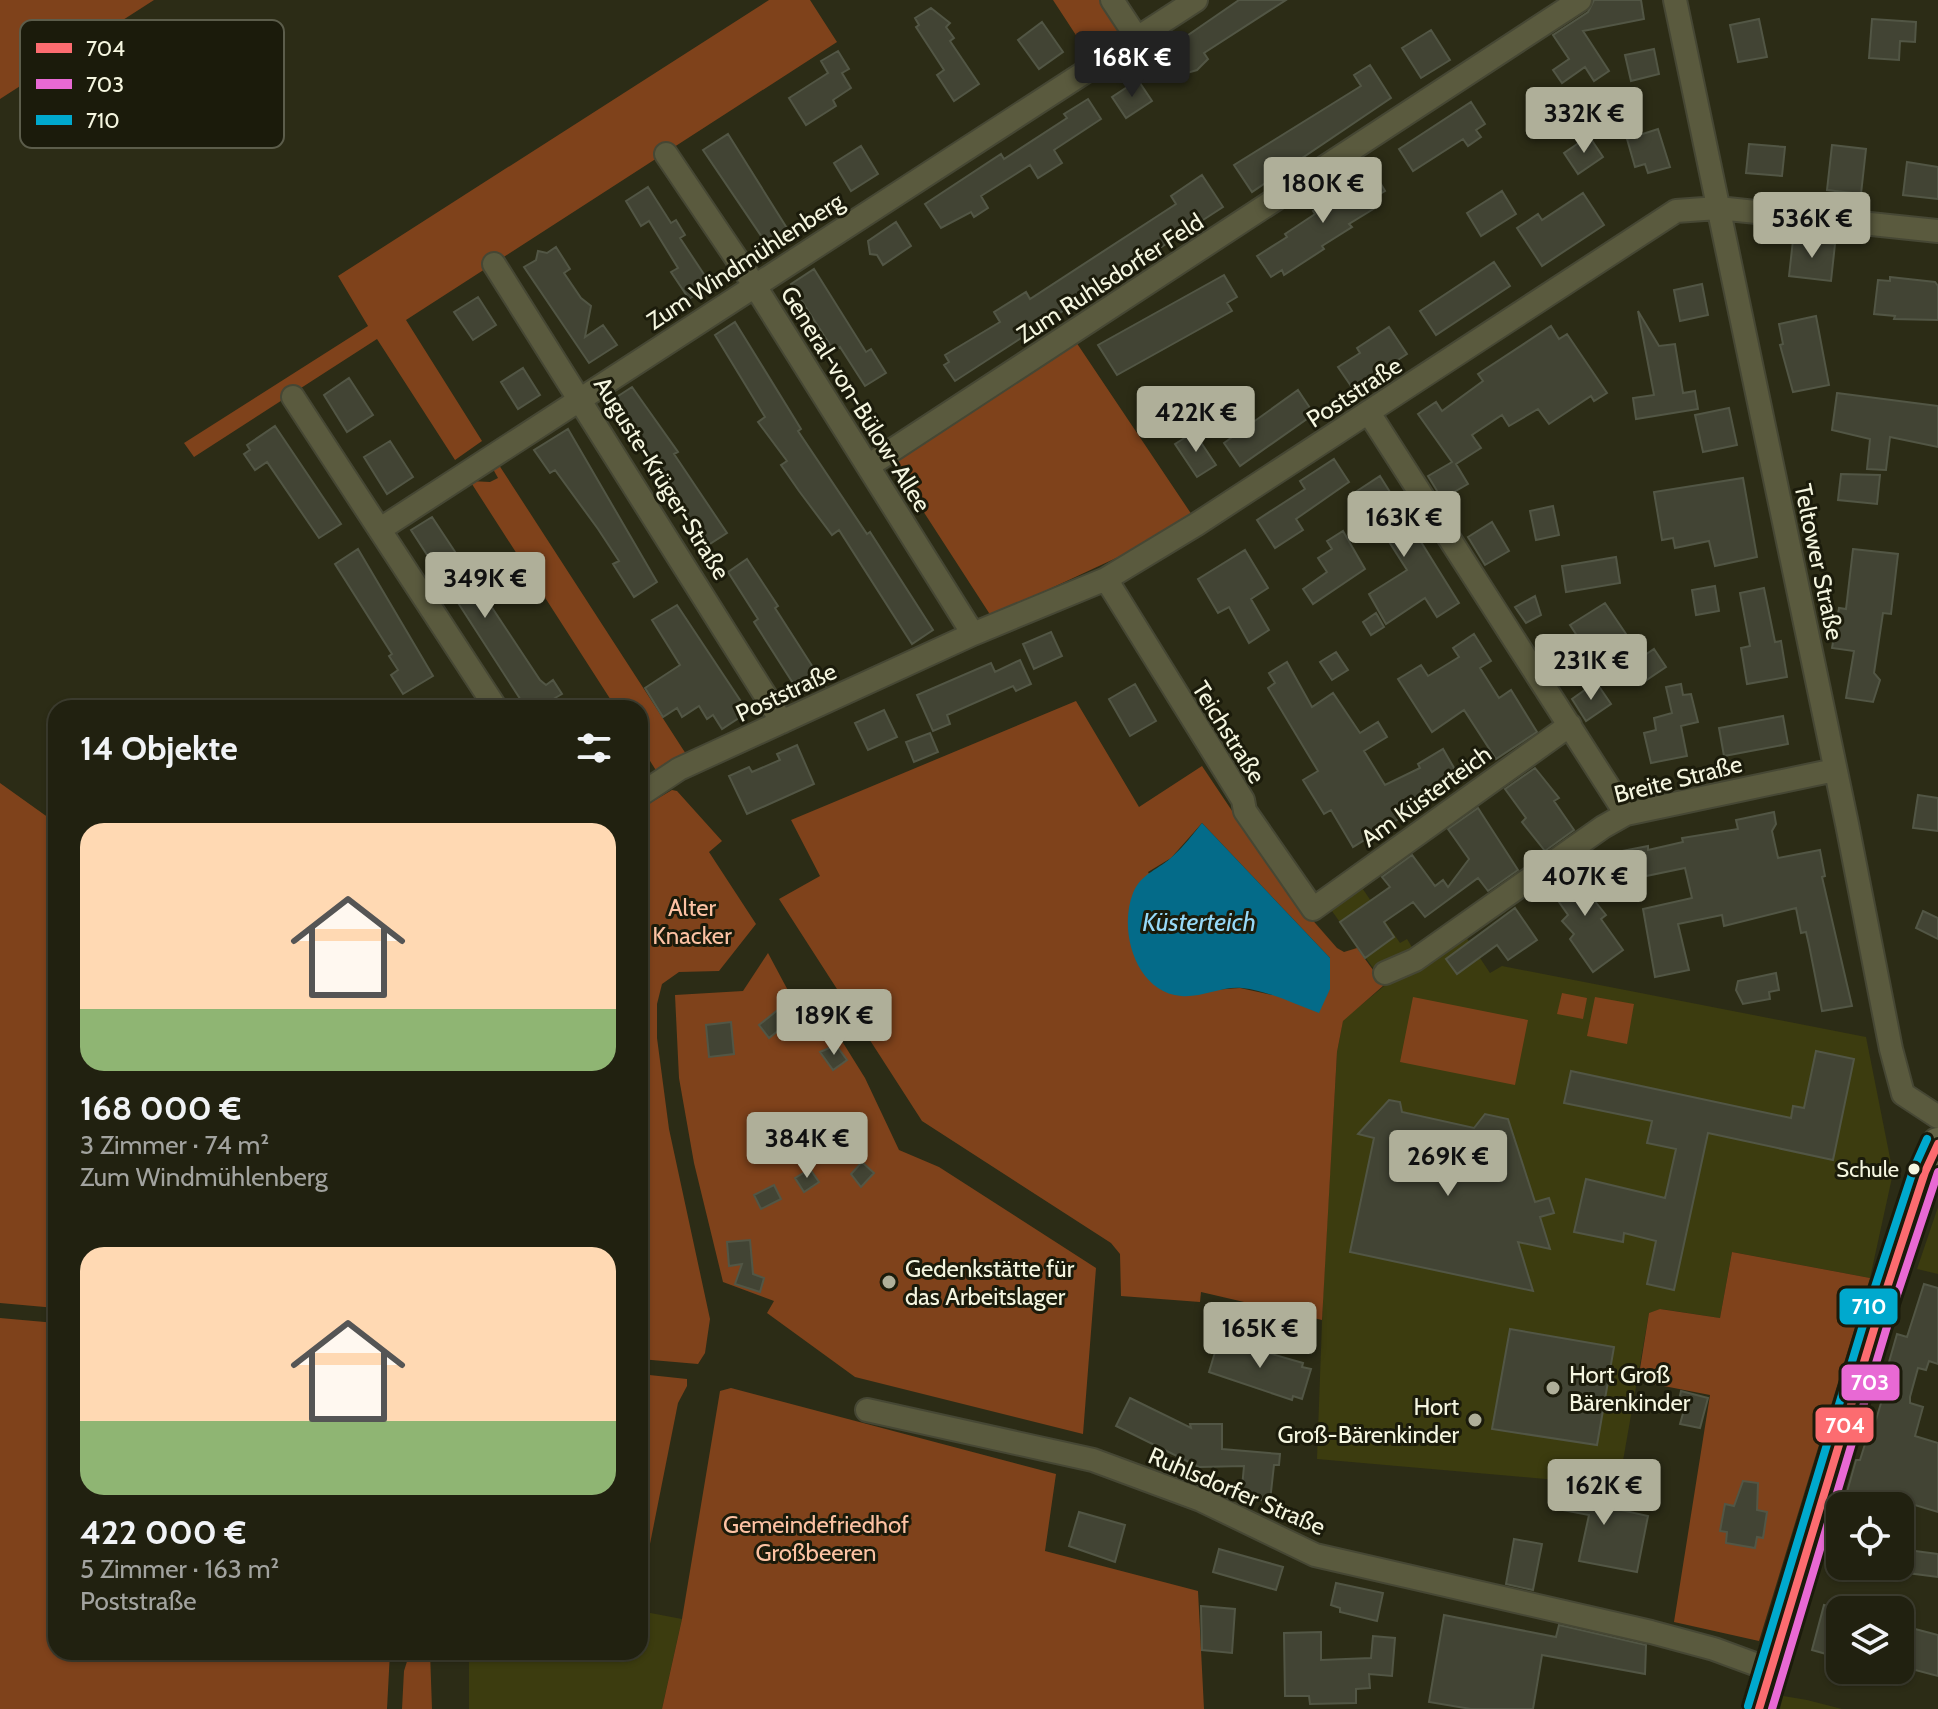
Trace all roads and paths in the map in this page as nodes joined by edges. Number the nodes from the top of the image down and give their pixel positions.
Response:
1 (1112, 0) edge
2 (1196, 0) edge
3 (1580, 0) edge
4 (1675, 0) edge
5 (1137, 38) junction
6 (666, 154) dead end
7 (1718, 208) junction
8 (1938, 231) edge
9 (494, 264) dead end
10 (755, 286) junction
11 (293, 397) dead end
12 (582, 398) junction
13 (1369, 413) junction
14 (868, 466) junction
15 (382, 528) junction
16 (1106, 579) junction
17 (973, 634) junction
18 (491, 700) edge
19 (782, 722) junction
20 (1570, 725) junction
21 (1835, 770) junction
22 (648, 790) edge
23 (1626, 814) junction
24 (1313, 909) joint
25 (1385, 973) dead end
26 (1938, 1117) edge
27 (1938, 1144) edge
28 (867, 1410) dead end
29 (1771, 1670) junction
30 (1759, 1709) edge

1 - 5 street
2 - 5 street, Zum Windmühlenberg
3 - 14 street, Zum Ruhlsdorfer Feld
4 - 7 street, Teltower Straße
5 - 10 street, Zum Windmühlenberg
6 - 10 street, General-von-Bülow-Allee
7 - 8 street, Poststraße
7 - 13 street, Poststraße
7 - 21 street, Teltower Straße
9 - 12 street, Auguste-Krüger-Straße
10 - 12 street, Zum Windmühlenberg
10 - 14 street, General-von-Bülow-Allee
11 - 15 street
12 - 15 street, Zum Windmühlenberg
12 - 19 street, Auguste-Krüger-Straße
13 - 16 street, Poststraße
13 - 20 street
14 - 17 street, General-von-Bülow-Allee
15 - 18 street
16 - 17 street, Poststraße
16 - 24 street, Teichstraße
17 - 19 street, Poststraße
19 - 22 street, Poststraße
20 - 23 street
20 - 24 street, Am Küsterteich
21 - 23 street, Breite Straße
21 - 26 street, Teltower Straße
23 - 25 street, Breite Straße
27 - 29 street
28 - 29 street, Ruhlsdorfer Straße
29 - 30 street

